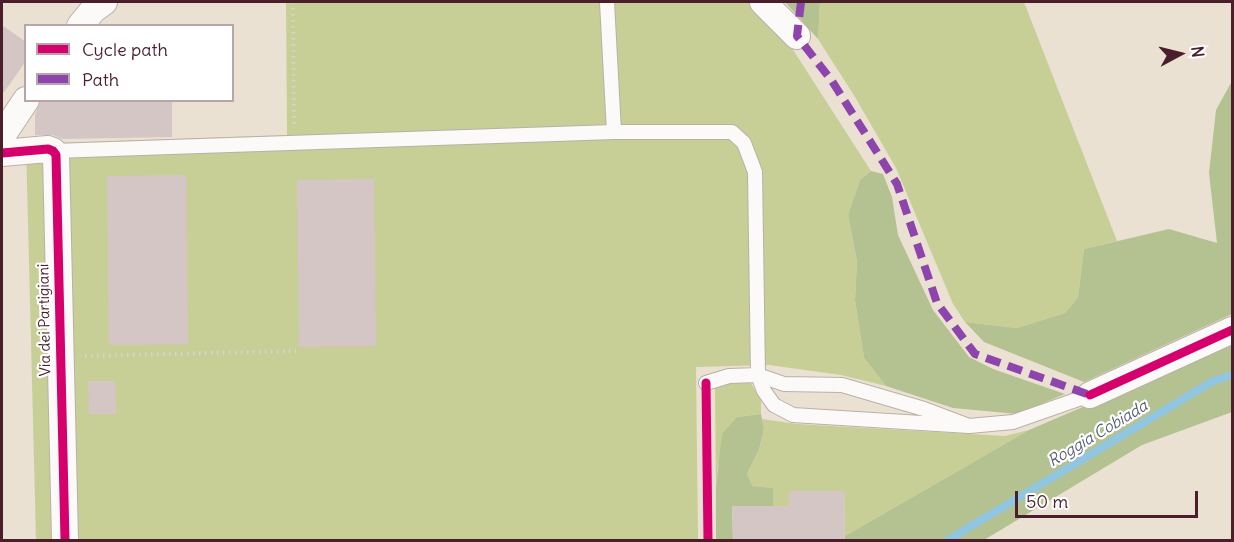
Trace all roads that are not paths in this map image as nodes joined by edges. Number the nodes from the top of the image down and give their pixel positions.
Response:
1 (104, 2) edge
2 (606, 2) edge
3 (763, 2) edge
4 (82, 24) edge
5 (797, 36) dead end
6 (25, 102) edge
7 (614, 132) junction
8 (2, 136) edge
9 (53, 151) junction
10 (2, 153) edge
11 (1233, 330) edge
12 (758, 375) junction
13 (706, 383) road end
14 (1090, 395) joint
15 (969, 426) junction
16 (65, 540) edge

1 - 4 street
2 - 7 lane
3 - 5 street
6 - 8 street
7 - 9 lane
7 - 12 lane
9 - 10 street
9 - 16 street, Via dei Partigiani
11 - 14 street
12 - 13 lane
12 - 15 lane
12 - 15 lane
14 - 15 lane

